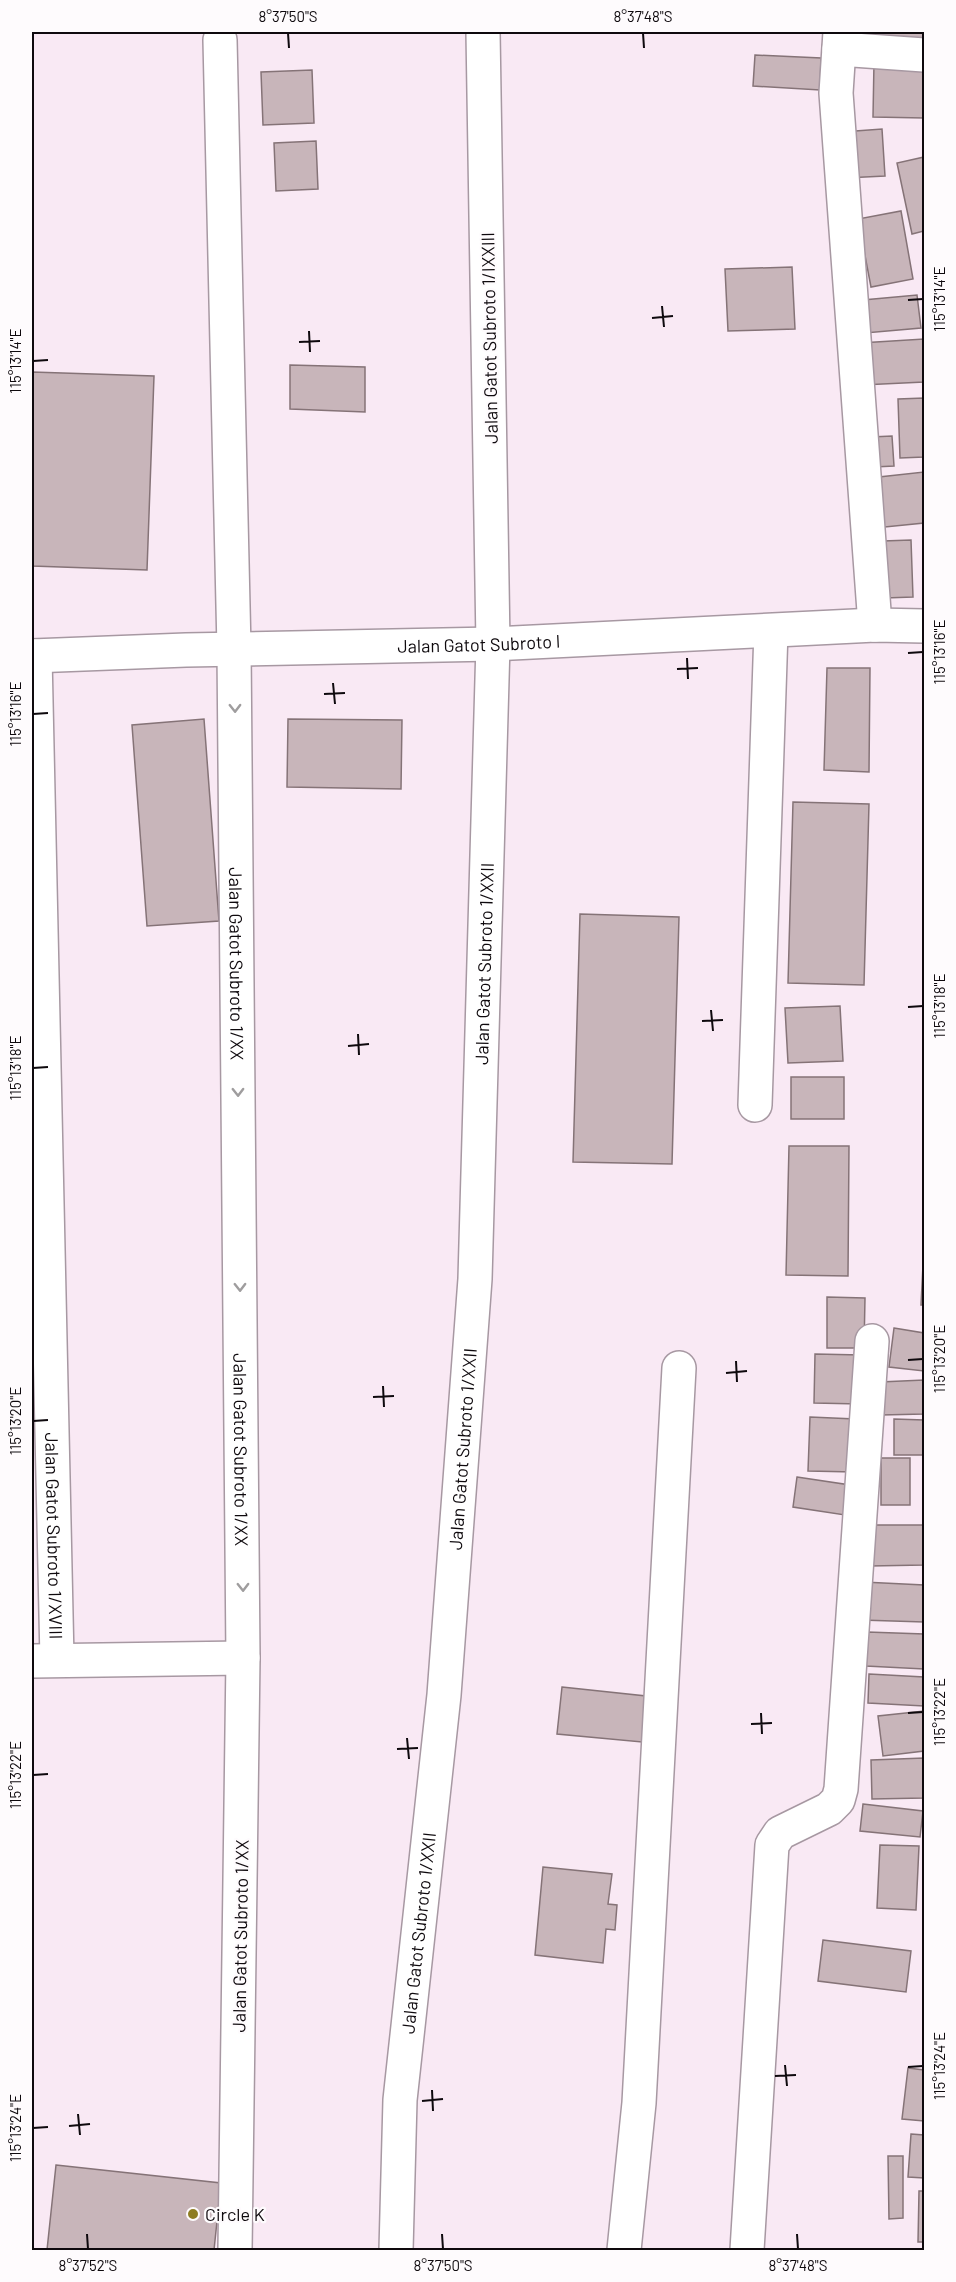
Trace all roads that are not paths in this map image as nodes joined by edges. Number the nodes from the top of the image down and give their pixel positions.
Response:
1 (483, 32) edge
2 (220, 40) dead end
3 (840, 40) edge
4 (924, 55) edge
5 (875, 626) junction
6 (924, 626) edge
7 (771, 631) junction
8 (493, 644) junction
9 (234, 649) junction
10 (33, 656) edge
11 (754, 1105) dead end
12 (872, 1341) dead end
13 (679, 1368) dead end
14 (243, 1658) junction
15 (44, 1661) edge
16 (235, 2250) edge
17 (396, 2250) edge
18 (624, 2250) edge
19 (747, 2250) edge

1 - 8 street, Jalan Gatot Subroto 1/IXXIII
2 - 9 street, Jalan Gatot Subroto 1/XX
3 - 4 street
3 - 5 street
5 - 6 street, Jalan Gatot Subroto I
5 - 7 street, Jalan Gatot Subroto I
7 - 8 street, Jalan Gatot Subroto I
7 - 11 street
8 - 9 street, Jalan Gatot Subroto I
8 - 17 street, Jalan Gatot Subroto 1/XXII
9 - 10 street, Jalan Gatot Subroto I
9 -> 14 street, Jalan Gatot Subroto 1/XX
10 - 15 street, Jalan Gatot Subroto 1/XVIII
12 - 19 street
13 - 18 street
14 - 15 street
14 - 16 street, Jalan Gatot Subroto 1/XX

